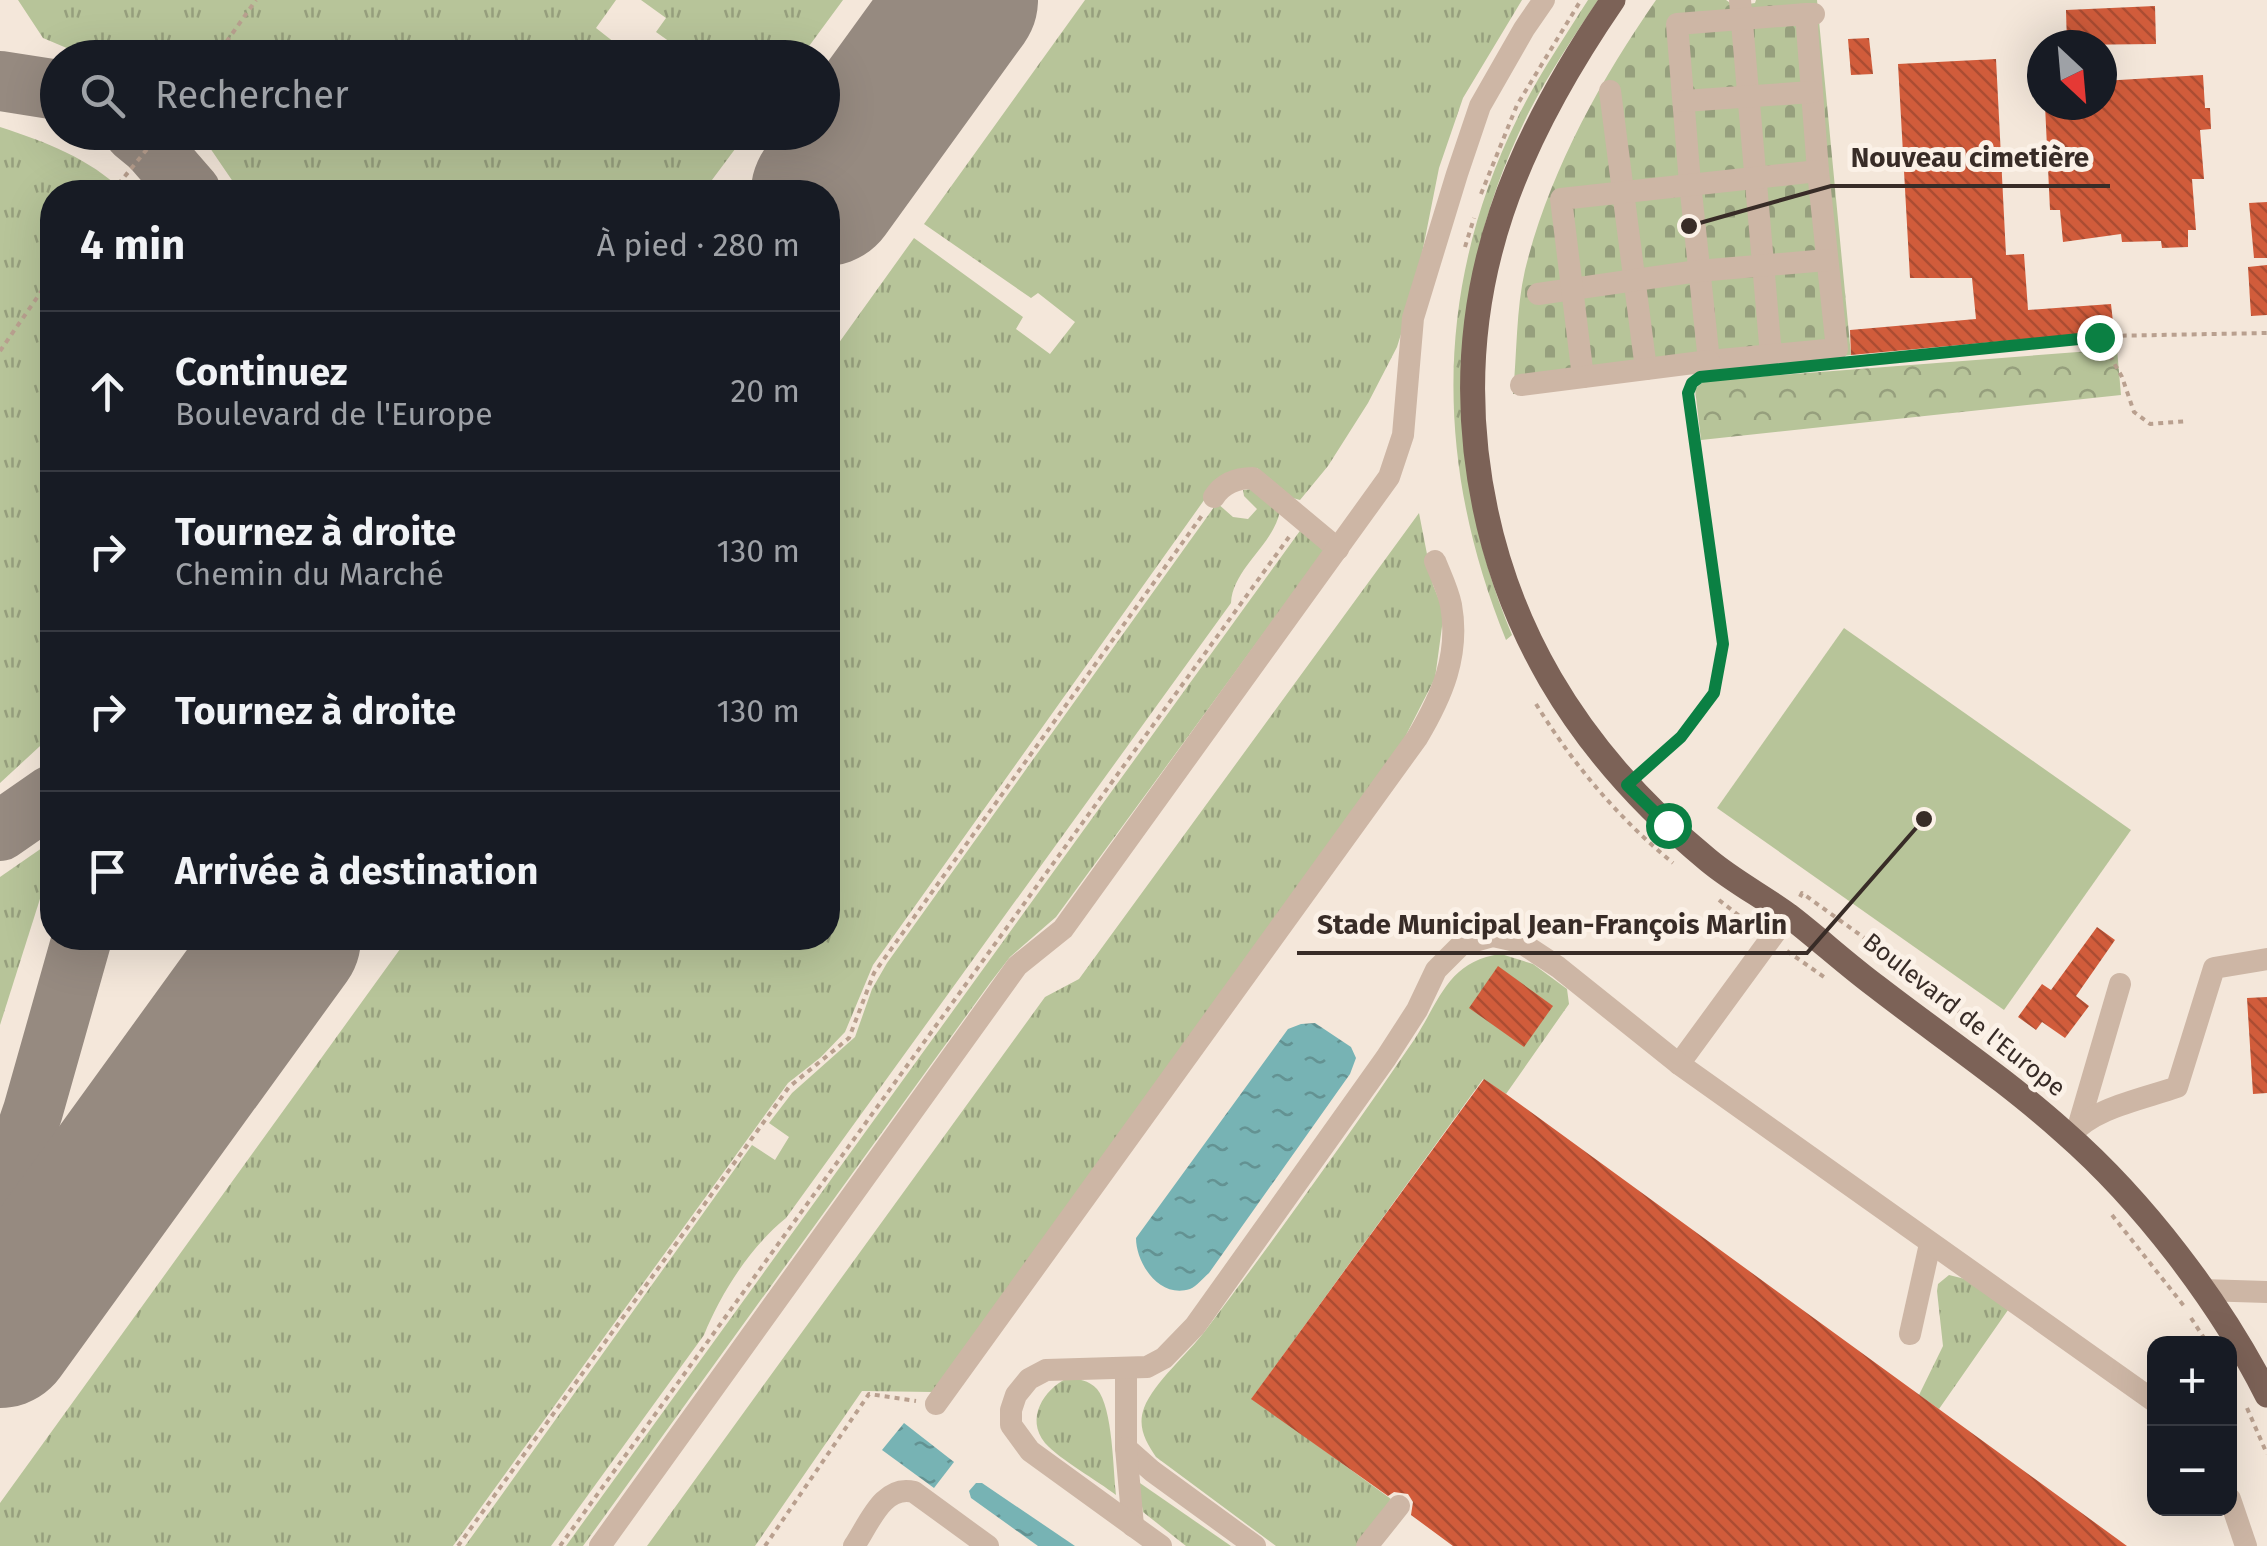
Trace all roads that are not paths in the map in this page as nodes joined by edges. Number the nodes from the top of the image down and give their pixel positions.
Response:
1 (1544, 0) edge
2 (1613, 0) edge
3 (1741, 9) edge
4 (1610, 91) dead end
5 (1812, 92) junction
6 (1748, 96) junction
7 (1684, 101) junction
8 (1818, 171) junction
9 (1755, 178) junction
10 (1690, 183) junction
11 (1623, 191) junction
12 (1827, 260) junction
13 (1763, 265) junction
14 (1698, 271) junction
15 (1634, 280) junction
16 (1572, 289) junction
17 (1538, 294) dead end
18 (1772, 355) junction
19 (1646, 369) junction
20 (1705, 369) junction
21 (1583, 377) junction
22 (1521, 385) dead end
23 (1214, 497) road end
24 (1338, 548) junction
25 (1434, 560) dead end
26 (1788, 916) junction
27 (2267, 959) edge
28 (2120, 984) dead end
29 (1679, 1064) junction
30 (2074, 1130) junction
31 (1930, 1244) junction
32 (2202, 1290) junction
33 (2267, 1292) edge
34 (1910, 1334) dead end
35 (1126, 1369) junction
36 (2147, 1397) edge
37 (2254, 1397) edge
38 (936, 1404) road end
39 (1126, 1448) junction
40 (1399, 1506) dead end
41 (2236, 1516) edge
42 (1134, 1526) junction
43 (600, 1546) edge
44 (854, 1546) edge
45 (988, 1546) edge
46 (1161, 1546) edge
47 (1255, 1546) edge
48 (1367, 1546) edge
49 (2246, 1546) edge

1 - 24 lane
2 - 26 main road, Boulevard de l'Europe
3 - 5 lane
3 - 6 lane
3 - 7 lane
4 - 11 lane
5 - 6 lane
5 - 8 lane
6 - 7 lane
6 - 9 lane
7 - 10 lane
8 - 9 lane
8 - 12 lane
9 - 10 lane
9 - 13 lane
10 - 11 lane
10 - 14 lane
11 - 15 lane
11 - 16 lane
12 - 13 lane
12 - 18 lane
13 - 14 lane
13 - 18 lane
14 - 15 lane
14 - 20 lane
15 - 16 lane
15 - 19 lane
16 - 17 lane
16 - 21 lane
18 - 20 lane
19 - 20 lane
19 - 21 lane
21 - 22 lane
23 - 24 lane
24 - 43 lane
25 - 38 lane
26 - 29 lane
26 - 30 main road, Boulevard de l'Europe
27 - 30 lane
28 - 30 lane
29 - 31 lane
29 - 35 lane
30 - 32 main road, Boulevard de l'Europe
31 - 34 lane
31 - 36 lane
32 - 33 lane
32 - 37 main road, Boulevard de l'Europe
35 - 39 lane
35 - 42 lane
39 - 42 lane
39 - 47 lane
40 - 48 lane
41 - 49 lane
42 - 46 lane
44 - 45 lane

